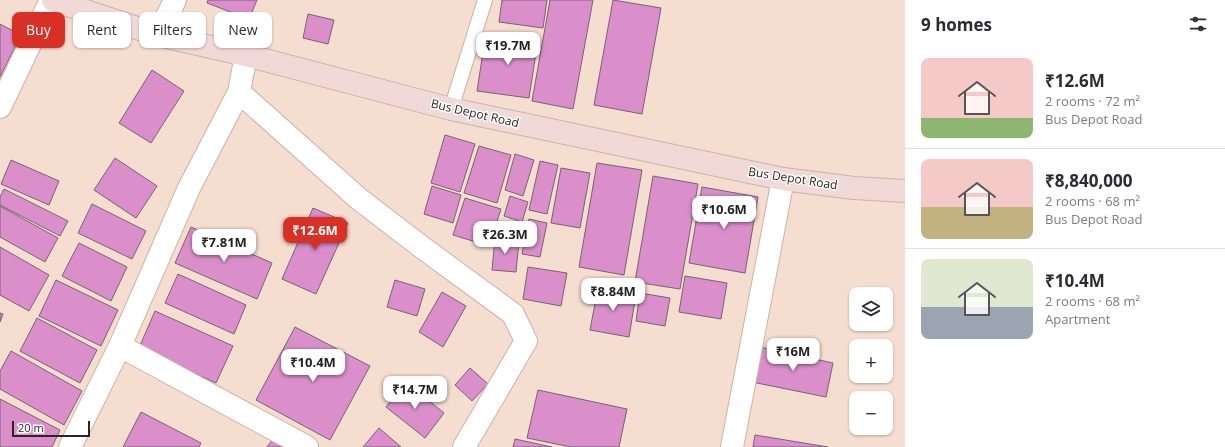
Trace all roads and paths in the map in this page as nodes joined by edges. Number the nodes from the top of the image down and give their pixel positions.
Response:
1 (52, 0) edge
2 (175, 0) edge
3 (485, 0) edge
4 (169, 12) edge
5 (139, 29) edge
6 (206, 46) edge
7 (246, 55) junction
8 (239, 92) junction
9 (0, 107) edge
10 (451, 109) junction
11 (783, 179) junction
12 (905, 191) edge
13 (120, 346) junction
14 (70, 447) edge
15 (307, 447) edge
16 (464, 447) edge
17 (732, 447) edge

1 - 5 street, Bus Depot Road
1 - 9 street
2 - 4 street
3 - 10 lane
6 - 7 street, Bus Depot Road
7 - 8 street
7 - 10 street, Bus Depot Road
8 - 13 street
8 - 16 street
10 - 11 street, Bus Depot Road
11 - 12 street, Bus Depot Road
11 - 17 street
13 - 14 street
13 - 15 street

